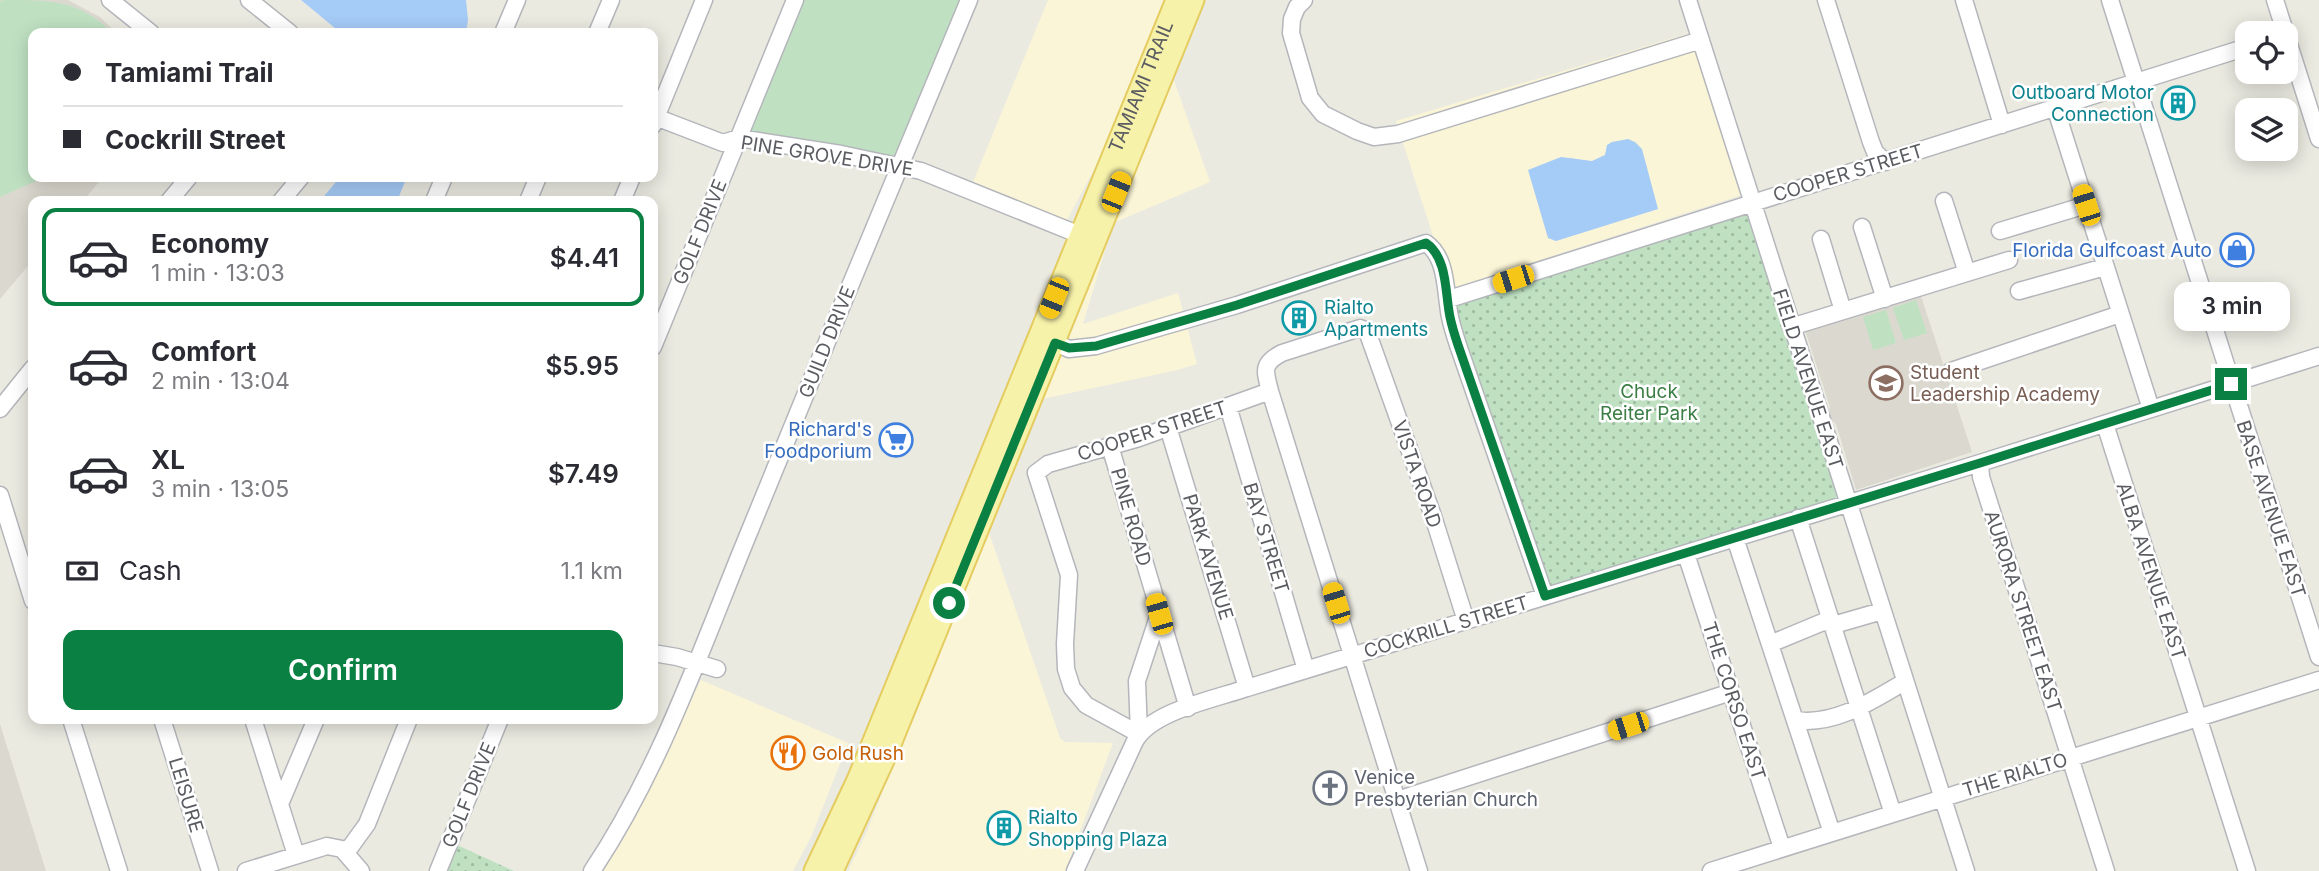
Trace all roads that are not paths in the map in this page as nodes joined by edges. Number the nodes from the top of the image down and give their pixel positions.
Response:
1 (110, 0) edge
2 (249, 0) edge
3 (517, 0) edge
4 (611, 0) edge
5 (704, 0) edge
6 (795, 0) edge
7 (969, 0) edge
8 (1176, 0) edge
9 (1194, 0) edge
10 (1304, 0) edge
11 (1688, 0) edge
12 (1826, 0) edge
13 (1964, 0) edge
14 (2110, 0) edge
15 (2275, 0) edge
16 (2281, 21) edge
17 (145, 28) edge
18 (284, 28) edge
19 (505, 28) edge
20 (599, 28) edge
21 (1700, 40) junction
22 (2235, 51) edge
23 (2298, 73) edge
24 (2136, 83) junction
25 (2055, 107) junction
26 (658, 109) edge
27 (658, 120) edge
28 (2002, 125) junction
29 (739, 138) junction
30 (2319, 139) edge
31 (1885, 162) junction
32 (900, 165) junction
33 (185, 182) edge
34 (297, 182) edge
35 (173, 196) edge
36 (285, 196) edge
37 (1944, 201) dead end
38 (1752, 203) junction
39 (2086, 205) junction
40 (1862, 227) dead end
41 (2000, 231) dead end
42 (1080, 235) junction
43 (1821, 239) dead end
44 (2009, 260) dead end
45 (2105, 267) junction
46 (1967, 273) junction
47 (2019, 291) dead end
48 (1449, 299) junction
49 (1885, 299) junction
50 (1843, 312) junction
51 (2120, 314) junction
52 (1791, 327) junction
53 (658, 335) edge
54 (1047, 339) junction
55 (2319, 356) edge
56 (1951, 371) dead end
57 (28, 374) edge
58 (2231, 384) junction
59 (1270, 391) junction
60 (1228, 406) junction
61 (2151, 409) junction
62 (0, 410) edge
63 (2105, 424) junction
64 (1168, 427) junction
65 (1110, 446) junction
66 (1980, 463) junction
67 (0, 495) edge
68 (1848, 504) junction
69 (1798, 518) junction
70 (1735, 538) junction
71 (1686, 554) junction
72 (28, 585) edge
73 (1545, 596) junction
74 (1882, 611) junction
75 (1159, 614) junction
76 (1466, 621) junction
77 (1832, 623) junction
78 (1770, 645) junction
79 (658, 654) edge
80 (1352, 656) junction
81 (2319, 657) edge
82 (697, 662) junction
83 (717, 669) dead end
84 (1307, 670) junction
85 (2319, 680) edge
86 (1905, 682) junction
87 (1247, 688) junction
88 (1731, 692) junction
89 (1188, 708) junction
90 (1858, 709) junction
91 (2198, 718) junction
92 (1794, 720) junction
93 (73, 724) edge
94 (164, 724) edge
95 (255, 724) edge
96 (314, 724) edge
97 (407, 724) edge
98 (498, 724) edge
99 (1139, 734) junction
100 (2070, 758) junction
101 (1942, 797) junction
102 (1397, 800) junction
103 (281, 804) junction
104 (1893, 814) junction
105 (1832, 833) junction
106 (1782, 848) junction
107 (346, 853) junction
108 (296, 855) junction
109 (119, 871) edge
110 (210, 871) edge
111 (246, 871) edge
112 (361, 871) edge
113 (438, 871) edge
114 (592, 871) edge
115 (814, 871) edge
116 (833, 871) edge
117 (1075, 871) edge
118 (1419, 871) edge
119 (1711, 871) edge
120 (1966, 871) edge
121 (2106, 871) edge
122 (2247, 871) edge

1 - 17 street
2 - 18 street
3 - 19 street
4 - 20 street
5 - 26 street
6 - 29 street, GOLF DRIVE
7 - 32 street, GUILD DRIVE
8 - 42 main road, TAMIAMI TRAIL
9 - 54 main road, TAMIAMI TRAIL
10 - 21 street
11 - 21 street, FIELD AVENUE EAST
12 - 31 street
13 - 28 street
14 - 24 street, BASE AVENUE EAST
15 - 16 street
21 - 38 street, FIELD AVENUE EAST
22 - 24 street, COOPER STREET
23 - 30 street
24 - 25 street, COOPER STREET
24 - 58 street, BASE AVENUE EAST
25 - 28 street, COOPER STREET
25 - 39 street
27 - 29 street, PINE GROVE DRIVE
28 - 31 street, COOPER STREET
29 - 32 street, PINE GROVE DRIVE
29 - 53 street, GOLF DRIVE
31 - 38 street, COOPER STREET
32 - 42 street, PINE GROVE DRIVE
32 - 82 street, GUILD DRIVE
33 - 35 street
34 - 36 street
37 - 46 street
38 - 48 street, COOPER STREET
38 - 52 street, FIELD AVENUE EAST
39 - 41 street
39 - 45 street
40 - 49 street
42 - 54 main road, TAMIAMI TRAIL
43 - 50 street
44 - 46 street
45 - 47 street
45 - 51 street
46 - 49 street
48 - 54 street
48 - 73 street
49 - 50 street
50 - 52 street
51 - 56 street
51 - 61 street
52 - 68 street, FIELD AVENUE EAST
54 - 115 main road, TAMIAMI TRAIL
54 - 116 main road, TAMIAMI TRAIL
55 - 58 street, COCKRILL STREET
57 - 62 street
58 - 61 street, COCKRILL STREET
58 - 81 street, BASE AVENUE EAST
59 - 60 street, COOPER STREET
59 - 76 street, VISTA ROAD
59 - 80 street
60 - 64 street, COOPER STREET
60 - 84 street, BAY STREET
61 - 63 street, COCKRILL STREET
63 - 66 street, COCKRILL STREET
63 - 91 street, ALBA AVENUE EAST
64 - 65 street, COOPER STREET
64 - 87 street, PARK AVENUE
65 - 75 street, PINE ROAD
65 - 99 street, COOPER STREET
66 - 68 street, COCKRILL STREET
66 - 100 street, AURORA STREET EAST
67 - 72 street
68 - 69 street, COCKRILL STREET
68 - 74 street, FIELD AVENUE EAST
69 - 70 street, COCKRILL STREET
69 - 77 street
70 - 71 street, COCKRILL STREET
70 - 78 street
71 - 73 street, COCKRILL STREET
71 - 88 street, THE CORSO EAST
73 - 76 street, COCKRILL STREET
74 - 77 street
74 - 86 street, FIELD AVENUE EAST
75 - 89 street, PINE ROAD
75 - 99 street
76 - 80 street, COCKRILL STREET
77 - 78 street
77 - 90 street
78 - 92 street
79 - 82 street
80 - 84 street, COCKRILL STREET
80 - 102 street
82 - 83 street
82 - 114 street, GUILD DRIVE
84 - 87 street, COCKRILL STREET
85 - 91 street, THE RIALTO
86 - 90 street
86 - 101 street, FIELD AVENUE EAST
87 - 89 street, COCKRILL STREET
88 - 102 street
88 - 106 street, THE CORSO EAST
89 - 99 street, COCKRILL STREET
90 - 92 street
90 - 104 street
91 - 100 street, THE RIALTO
91 - 122 street, ALBA AVENUE EAST
92 - 105 street
93 - 109 street
94 - 110 street, LEISURE
95 - 103 street
96 - 103 street
97 - 107 street
98 - 113 street, GOLF DRIVE
99 - 117 street
100 - 101 street, THE RIALTO
100 - 121 street, AURORA STREET EAST
101 - 104 street, THE RIALTO
101 - 120 street, FIELD AVENUE EAST
102 - 118 street
103 - 108 street
104 - 105 street, THE RIALTO
105 - 106 street, THE RIALTO
106 - 119 street, THE RIALTO
107 - 108 street
107 - 112 street
108 - 111 street

